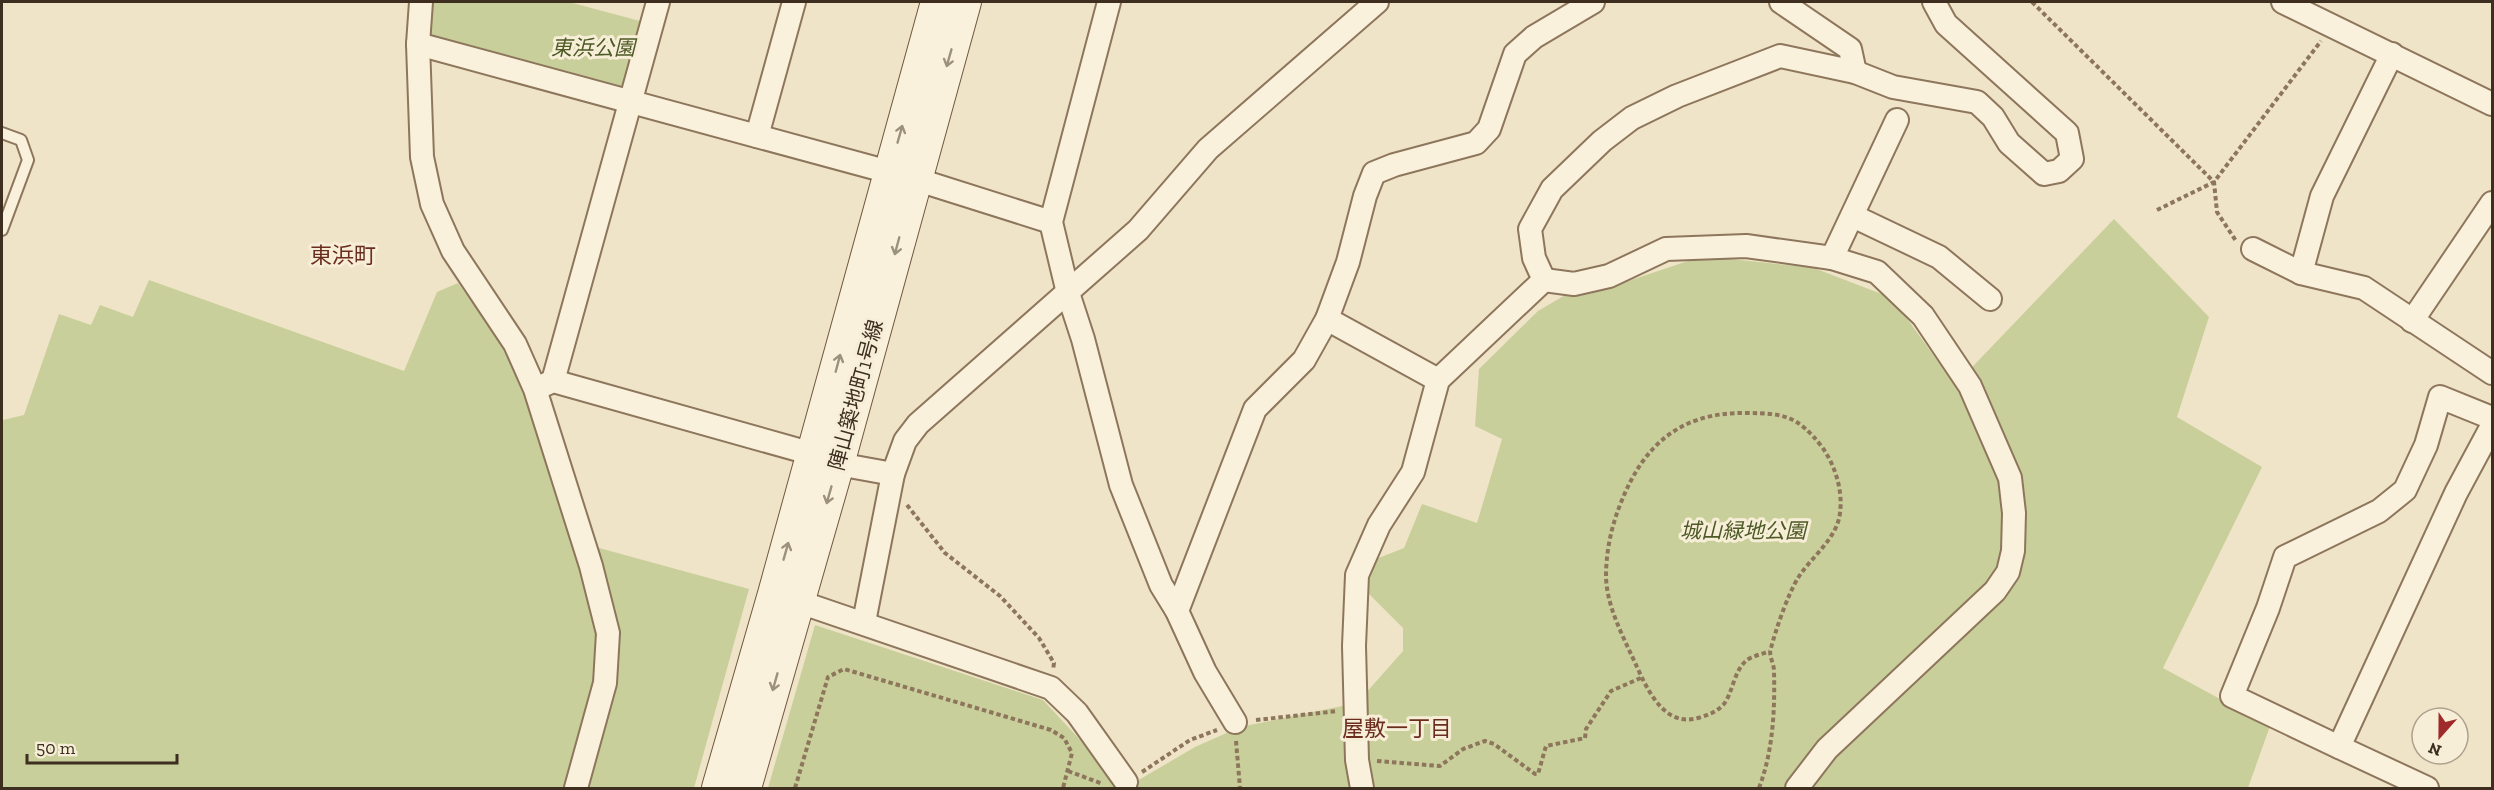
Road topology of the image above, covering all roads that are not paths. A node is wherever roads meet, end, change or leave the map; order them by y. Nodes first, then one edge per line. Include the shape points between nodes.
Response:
1 (421, 2) edge
2 (658, 2) edge
3 (794, 2) edge
4 (937, 2) edge
5 (965, 2) edge
6 (1109, 2) edge
7 (1375, 2) edge
8 (1593, 2) edge
9 (1781, 2) edge
10 (1934, 2) edge
11 (2283, 2) edge
12 (418, 44) junction
13 (2392, 54) junction
14 (1855, 72) junction
15 (631, 102) junction
16 (2493, 104) edge
17 (1897, 120) dead end
18 (2, 133) edge
19 (756, 136) junction
20 (902, 176) junction
21 (2493, 203) edge
22 (1853, 216) junction
23 (1051, 222) junction
24 (2, 230) edge
25 (2253, 249) road end
26 (1832, 258) junction
27 (2301, 273) junction
28 (1544, 280) junction
29 (1068, 293) junction
30 (1990, 299) dead end
31 (1327, 319) junction
32 (2412, 321) junction
33 (2493, 373) edge
34 (1438, 380) junction
35 (544, 385) junction
36 (2493, 418) edge
37 (2493, 426) edge
38 (826, 459) junction
39 (892, 478) junction
40 (787, 597) junction
41 (1177, 611) junction
42 (864, 622) junction
43 (1234, 722) road end
44 (2339, 747) junction
45 (1126, 782) road end
46 (576, 789) edge
47 (718, 789) edge
48 (745, 789) edge
49 (1362, 789) edge
50 (1797, 789) edge
51 (2427, 789) edge

1 - 12 street
2 - 15 street
3 - 19 street
20 -> 4 street, 陣山築地町1号線
5 -> 20 street, 陣山築地町1号線
6 - 23 street
7 - 29 street via 1208,149 1138,230
8 - 31 street via 1534,37 1515,54 1489,129 1476,143 1374,173
9 - 14 street via 1850,49
10 - 14 street via 1946,24 2067,133 2072,159 2059,171 2044,174 2009,143 1993,117 1977,102 1893,87
11 - 13 street
12 - 15 street
12 - 35 street via 422,157 432,204 453,251
13 - 16 street
13 - 27 street via 2322,196
14 - 28 street via 1780,56 1632,118 1552,189 1530,229 1534,258
15 - 19 street
15 - 35 street
17 - 22 street
18 - 24 lane via 21,140 28,160
19 - 20 street
20 - 23 street
20 - 38 street, 陣山築地町1号線
21 - 32 street
22 - 26 street
22 - 30 street via 1939,256
23 - 29 street
25 - 27 street
26 - 28 street via 1746,246 1666,249 1609,276 1586,282
26 - 50 street via 1877,272 1923,315 1970,386 2010,478 2013,551 2008,572 1995,591 1827,749
27 - 32 street via 2364,288
28 - 34 street
29 - 39 street via 918,424 905,441
29 - 41 street via 1121,485 1161,585
31 - 34 street
31 - 41 street via 1304,360 1255,409
32 - 33 street
34 - 49 street via 1413,472 1379,525 1357,575 1354,646 1357,760
35 - 38 street
35 - 46 street via 608,633 605,683
36 - 44 street via 2440,397 2426,445 2405,490 2379,511 2284,557 2232,696
37 - 44 street via 2456,493
38 - 39 street
38 - 40 street, 陣山築地町1号線
39 - 42 street
40 - 42 street
40 - 47 street, 陣山築地町1号線
40 -> 48 street, 陣山築地町1号線
41 - 43 street
42 - 45 street via 1052,688 1077,713
44 - 51 street

